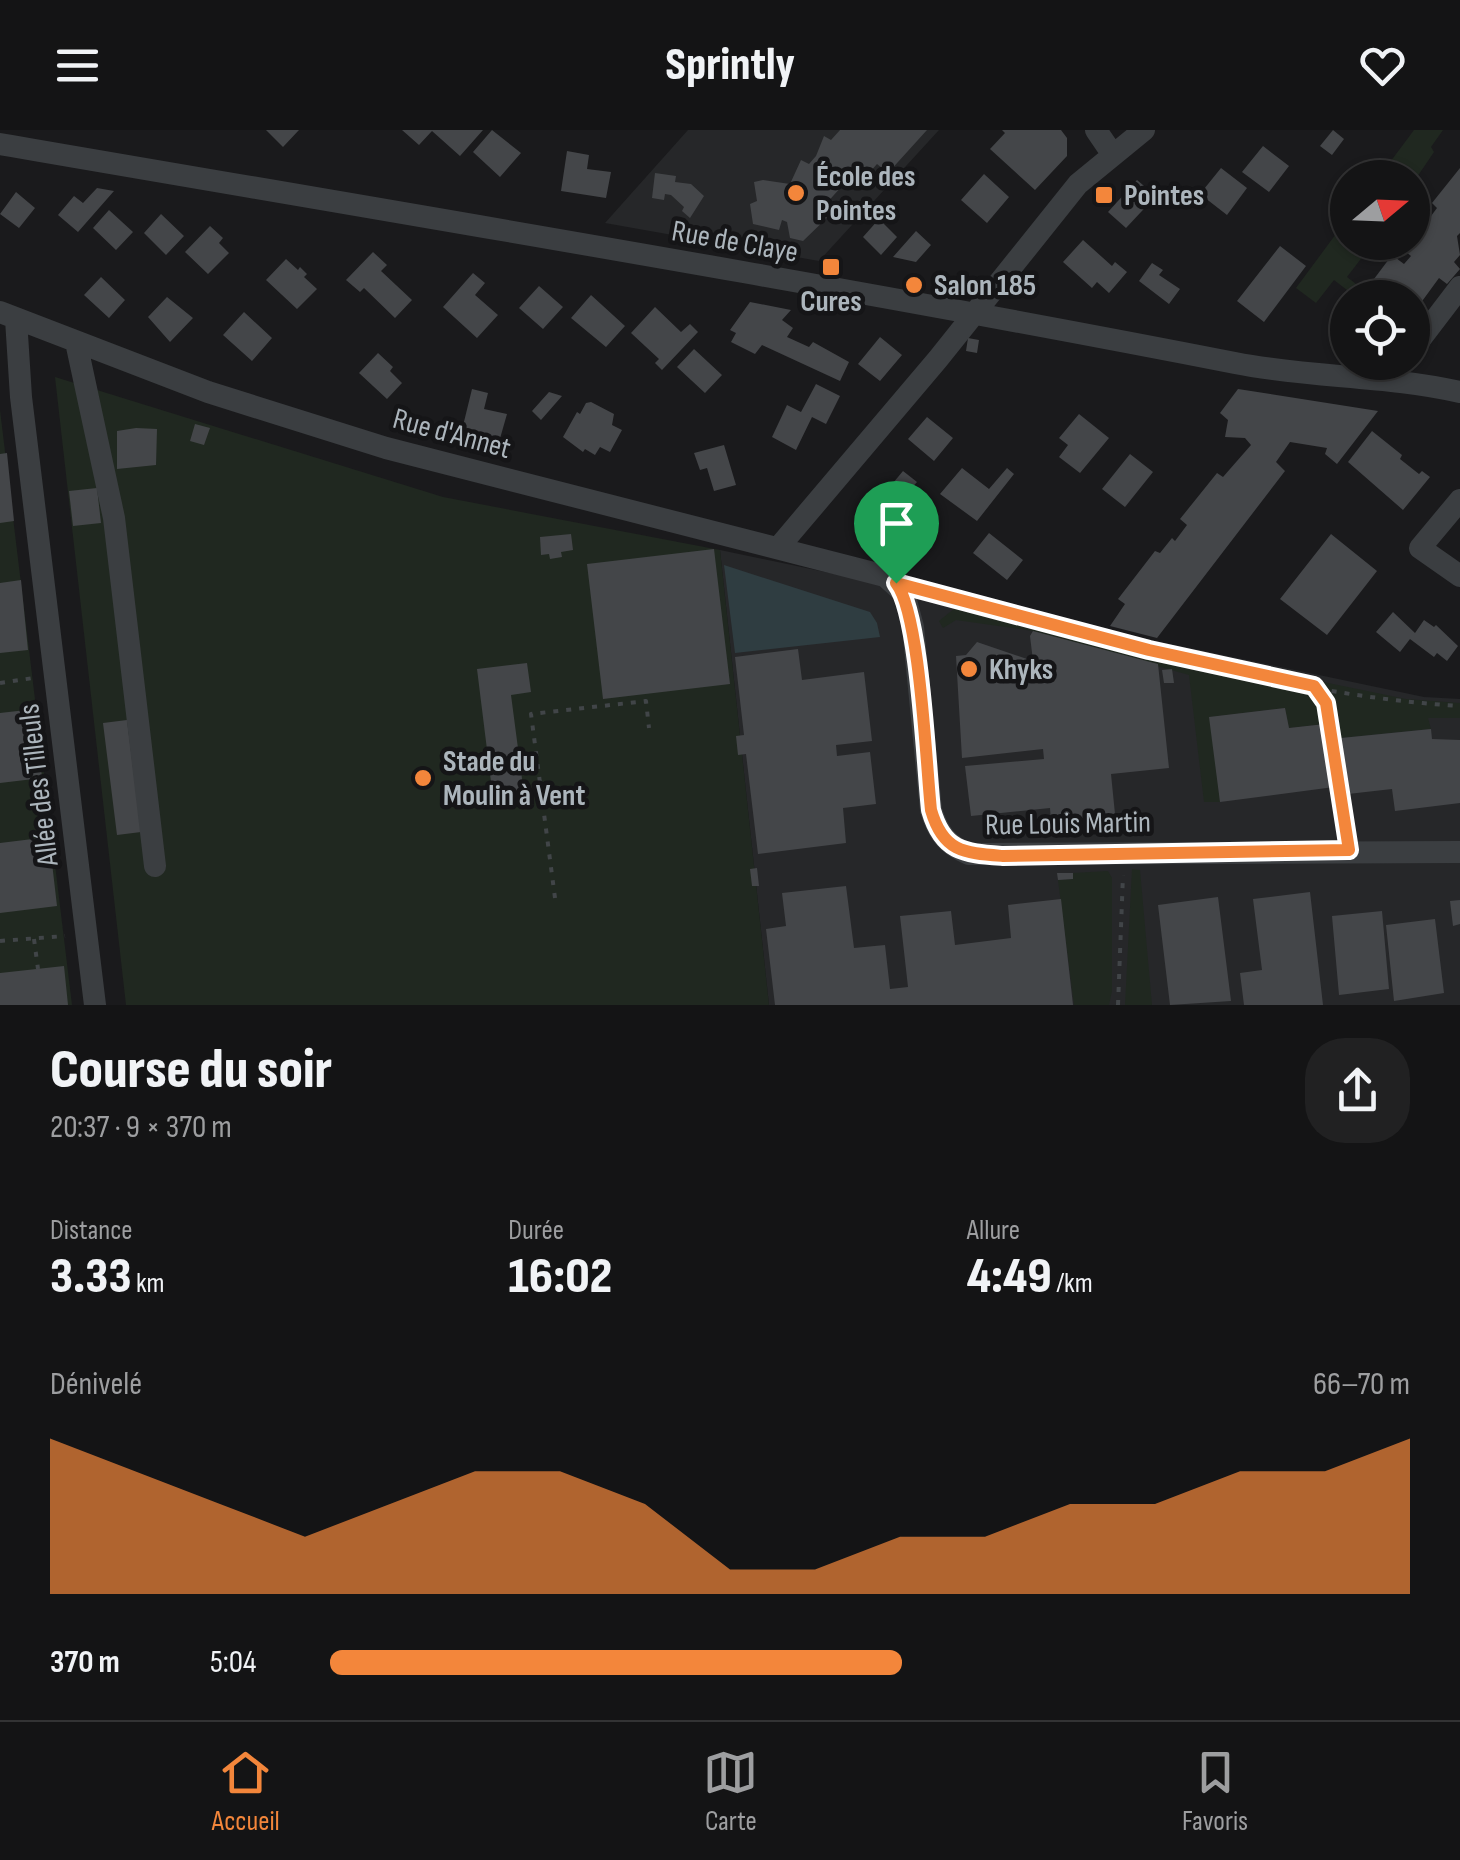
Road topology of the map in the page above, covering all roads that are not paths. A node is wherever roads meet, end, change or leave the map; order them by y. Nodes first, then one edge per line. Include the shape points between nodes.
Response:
1 (1096, 130) edge
2 (1144, 130) edge
3 (0, 144) edge
4 (1113, 155) junction
5 (1460, 287) edge
6 (975, 311) junction
7 (8, 316) edge
8 (1430, 326) edge
9 (76, 342) junction
10 (1330, 370) edge
11 (1422, 380) edge
12 (1460, 392) edge
13 (1460, 500) edge
14 (778, 548) junction
15 (1460, 576) edge
16 (896, 583) joint
17 (1460, 852) edge
18 (155, 866) dead end
19 (94, 1005) edge

1 - 4 street
2 - 4 street
3 - 6 street, Rue de Claye
4 - 6 street via 1078,184
5 - 8 street
6 - 10 street, Rue de Claye via 1262,368
6 - 14 street
7 - 9 street, Rue d'Annet
7 - 19 street, Allée des Tilleuls
9 - 14 street, Rue d'Annet via 386,448
9 - 18 street via 114,518
11 - 12 street, Rue de Claye
13 - 15 street via 1420,548
14 - 16 street, Rue d'Annet
16 - 17 street, Rue Louis Martin via 913,628 931,810 954,848 969,854

